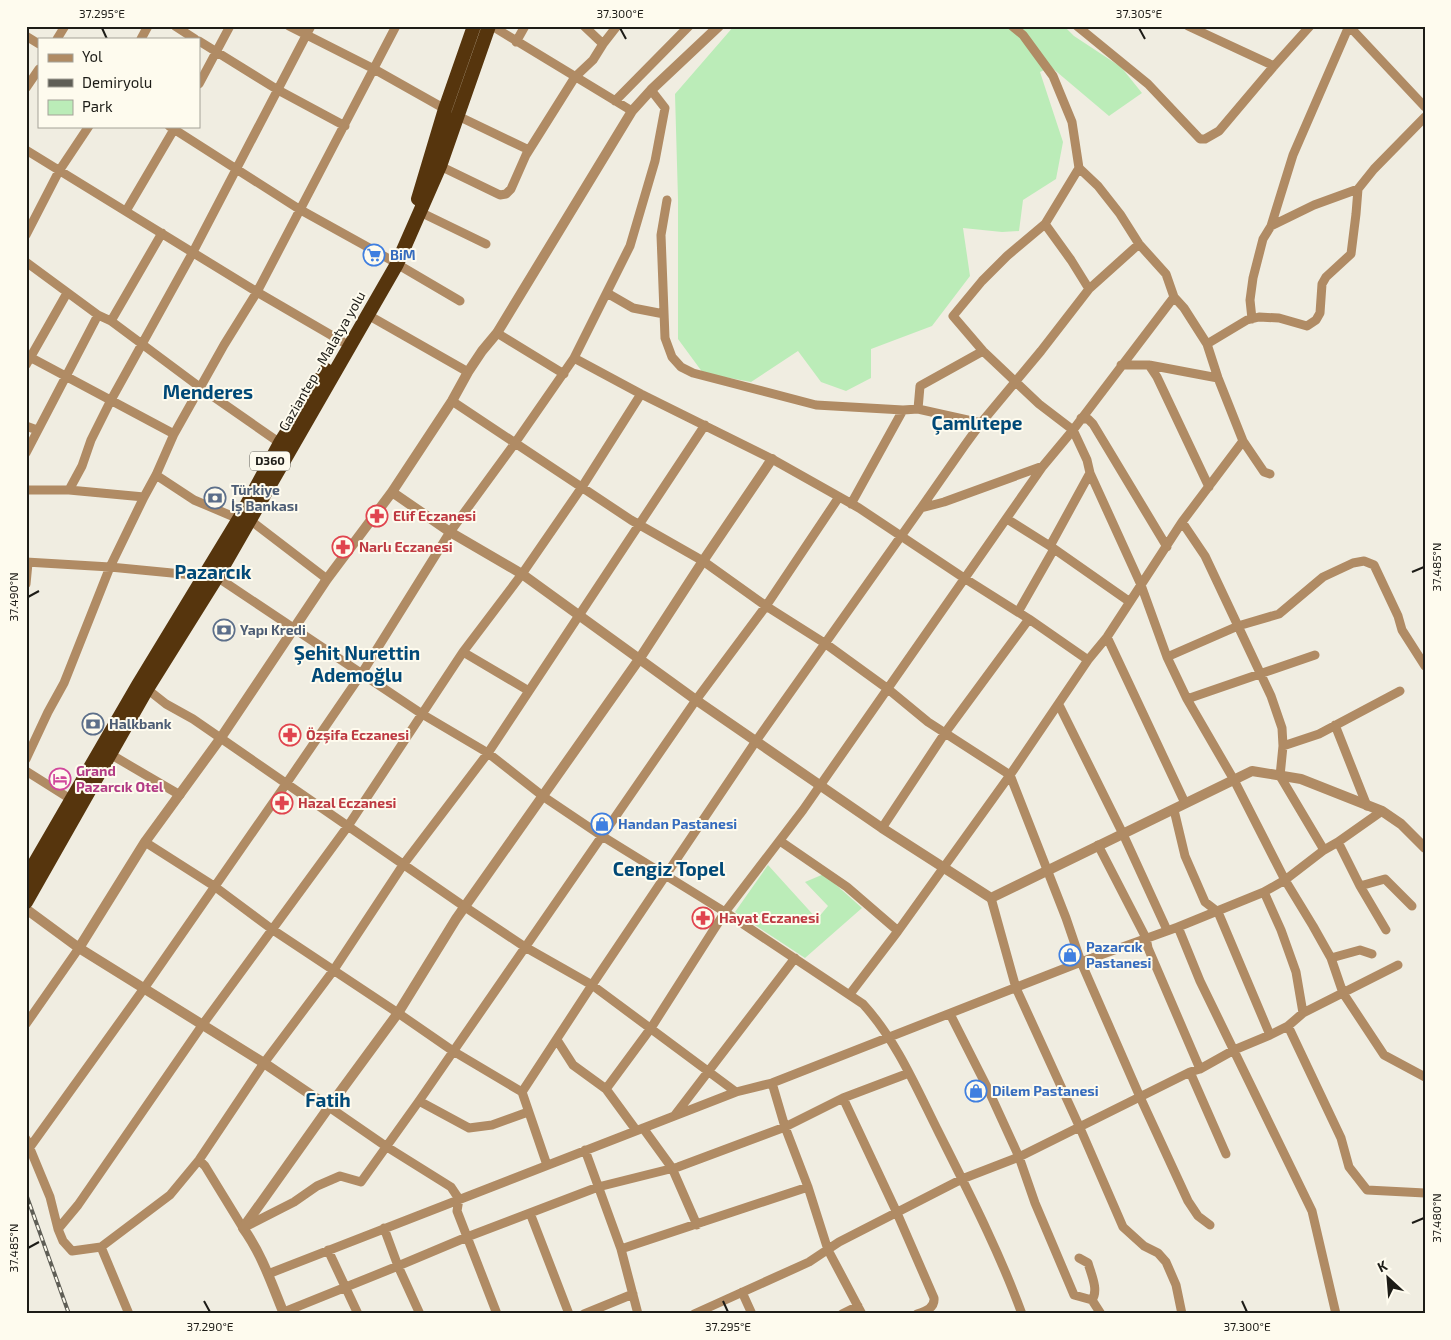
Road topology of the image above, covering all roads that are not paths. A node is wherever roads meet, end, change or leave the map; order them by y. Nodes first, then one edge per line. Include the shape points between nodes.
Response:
1 (65, 26) edge
2 (148, 26) edge
3 (174, 26) edge
4 (230, 26) edge
5 (290, 26) edge
6 (312, 26) edge
7 (396, 26) edge
8 (474, 26) edge
9 (490, 26) edge
10 (525, 26) edge
11 (584, 26) edge
12 (617, 26) edge
13 (689, 26) edge
14 (1012, 26) edge
15 (1077, 26) edge
16 (1188, 26) edge
17 (1310, 26) edge
18 (1349, 26) edge
19 (717, 27) edge
20 (26, 36) edge
21 (307, 36) junction
22 (58, 38) edge
23 (142, 38) edge
24 (193, 38) edge
25 (200, 42) edge
26 (516, 42) junction
27 (38, 43) edge
28 (603, 44) junction
29 (216, 52) junction
30 (1274, 66) junction
31 (374, 69) junction
32 (38, 70) edge
33 (575, 77) junction
34 (200, 82) edge
35 (26, 88) edge
36 (278, 90) junction
37 (652, 90) junction
38 (615, 101) junction
39 (1425, 107) edge
40 (445, 109) junction
41 (632, 111) junction
42 (458, 116) junction
43 (1425, 117) edge
44 (345, 126) junction
45 (87, 128) edge
46 (172, 128) edge
47 (175, 128) edge
48 (26, 150) edge
49 (530, 150) junction
50 (440, 166) junction
51 (236, 168) junction
52 (1079, 168) junction
53 (59, 171) junction
54 (1358, 189) junction
55 (667, 200) dead end
56 (299, 209) junction
57 (126, 211) junction
58 (420, 212) junction
59 (1045, 224) junction
60 (1271, 226) junction
61 (162, 233) junction
62 (26, 235) edge
63 (486, 244) dead end
64 (1139, 244) junction
65 (193, 252) junction
66 (26, 262) edge
67 (394, 262) junction
68 (1089, 289) junction
69 (67, 292) junction
70 (257, 292) junction
71 (607, 293) junction
72 (1174, 297) junction
73 (460, 300) dead end
74 (664, 314) junction
75 (98, 315) junction
76 (368, 315) junction
77 (1252, 319) junction
78 (111, 321) junction
79 (497, 334) junction
80 (343, 342) junction
81 (1207, 344) junction
82 (142, 345) junction
83 (983, 351) junction
84 (574, 358) junction
85 (28, 359) edge
86 (1121, 365) junction
87 (1149, 365) junction
88 (468, 372) junction
89 (564, 374) junction
90 (66, 377) junction
91 (1218, 378) junction
92 (1016, 382) junction
93 (200, 388) junction
94 (641, 394) junction
95 (111, 400) junction
96 (452, 401) junction
97 (918, 409) junction
98 (903, 410) junction
99 (1082, 418) junction
100 (981, 423) junction
101 (705, 425) junction
102 (26, 426) edge
103 (37, 430) junction
104 (1073, 430) junction
105 (174, 434) junction
106 (1243, 441) junction
107 (280, 443) junction
108 (515, 444) junction
109 (26, 453) edge
110 (772, 459) junction
111 (1043, 466) junction
112 (1090, 473) junction
113 (1270, 474) dead end
114 (156, 475) junction
115 (582, 487) junction
116 (1210, 487) junction
117 (26, 490) edge
118 (69, 490) junction
119 (392, 492) junction
120 (839, 497) junction
121 (144, 498) junction
122 (851, 504) junction
123 (922, 508) junction
124 (1007, 519) junction
125 (244, 520) junction
126 (1182, 522) junction
127 (639, 524) junction
128 (450, 532) junction
129 (901, 536) junction
130 (1166, 547) junction
131 (1052, 548) junction
132 (703, 561) junction
133 (27, 563) edge
134 (110, 567) junction
135 (522, 574) junction
136 (203, 576) junction
137 (217, 577) junction
138 (964, 578) junction
139 (327, 579) junction
140 (26, 584) edge
141 (1141, 585) junction
142 (1130, 602) junction
143 (766, 606) junction
144 (1018, 612) junction
145 (580, 616) junction
146 (1029, 619) junction
147 (1238, 626) junction
148 (294, 629) junction
149 (1107, 637) junction
150 (826, 644) junction
151 (463, 652) junction
152 (1315, 655) dead end
153 (1167, 656) junction
154 (640, 658) junction
155 (1088, 660) junction
156 (1425, 666) edge
157 (362, 673) junction
158 (1260, 674) junction
159 (147, 689) junction
160 (888, 689) junction
161 (529, 691) junction
162 (1400, 692) dead end
163 (1187, 699) junction
164 (696, 700) junction
165 (1059, 705) junction
166 (422, 714) junction
167 (1335, 725) junction
168 (945, 733) junction
169 (220, 740) junction
170 (756, 742) junction
171 (1283, 746) junction
172 (488, 753) junction
173 (110, 754) junction
174 (26, 759) edge
175 (26, 771) edge
176 (1010, 775) junction
177 (1280, 776) junction
178 (1234, 780) junction
179 (286, 784) junction
180 (820, 785) junction
181 (180, 795) junction
182 (544, 797) junction
183 (72, 800) junction
184 (1185, 803) junction
185 (1367, 806) junction
186 (1174, 810) junction
187 (1382, 811) junction
188 (348, 826) junction
189 (882, 828) junction
190 (1122, 834) junction
191 (602, 836) junction
192 (780, 841) junction
193 (145, 842) junction
194 (1338, 842) junction
195 (1098, 845) junction
196 (1425, 848) edge
197 (1324, 850) junction
198 (403, 866) junction
199 (944, 867) junction
200 (1047, 872) junction
201 (666, 874) junction
202 (26, 878) edge
203 (1285, 880) junction
204 (214, 886) junction
205 (1360, 886) junction
206 (1264, 892) junction
207 (991, 898) junction
208 (26, 902) edge
209 (1412, 906) dead end
210 (465, 908) junction
211 (26, 909) edge
212 (725, 912) junction
213 (1218, 912) junction
214 (1178, 927) junction
215 (272, 930) junction
216 (1167, 930) junction
217 (1386, 930) dead end
218 (898, 931) junction
219 (1146, 938) junction
220 (525, 947) junction
221 (79, 948) junction
222 (1372, 954) dead end
223 (795, 958) junction
224 (1331, 958) junction
225 (1081, 962) junction
226 (1398, 965) dead end
227 (333, 970) junction
228 (592, 985) junction
229 (145, 987) junction
230 (1016, 988) junction
231 (1343, 993) junction
232 (850, 994) junction
233 (398, 1013) junction
234 (1302, 1013) junction
235 (950, 1014) junction
236 (26, 1024) edge
237 (203, 1024) junction
238 (1288, 1026) junction
239 (651, 1028) junction
240 (1270, 1035) junction
241 (888, 1038) junction
242 (557, 1040) junction
243 (1234, 1050) junction
244 (453, 1051) junction
245 (264, 1063) junction
246 (1200, 1069) junction
247 (707, 1072) junction
248 (1190, 1072) junction
249 (909, 1073) junction
250 (1425, 1076) edge
251 (772, 1083) junction
252 (606, 1088) junction
253 (522, 1092) junction
254 (736, 1092) junction
255 (843, 1098) junction
256 (1140, 1098) junction
257 (420, 1101) junction
258 (329, 1107) junction
259 (528, 1112) junction
260 (674, 1116) junction
261 (785, 1127) junction
262 (1080, 1128) junction
263 (640, 1129) junction
264 (28, 1143) edge
265 (387, 1147) junction
266 (585, 1150) junction
267 (1226, 1154) dead end
268 (1019, 1157) junction
269 (198, 1160) junction
270 (546, 1165) junction
271 (672, 1168) junction
272 (962, 1179) junction
273 (598, 1187) junction
274 (808, 1187) junction
275 (1425, 1193) edge
276 (459, 1198) junction
277 (897, 1212) junction
278 (530, 1213) junction
279 (697, 1225) junction
280 (1210, 1225) dead end
281 (243, 1228) junction
282 (384, 1228) junction
283 (58, 1229) junction
284 (467, 1236) junction
285 (101, 1247) junction
286 (621, 1249) junction
287 (328, 1250) junction
288 (828, 1250) junction
289 (1079, 1258) dead end
290 (398, 1266) junction
291 (268, 1274) junction
292 (345, 1287) junction
293 (742, 1292) junction
294 (633, 1294) junction
295 (1092, 1300) junction
296 (860, 1310) edge
297 (284, 1313) edge
298 (128, 1314) edge
299 (358, 1314) edge
300 (420, 1314) edge
301 (497, 1314) edge
302 (569, 1314) edge
303 (584, 1314) edge
304 (638, 1314) edge
305 (694, 1314) edge
306 (752, 1314) edge
307 (842, 1314) edge
308 (917, 1314) edge
309 (1022, 1314) edge
310 (1101, 1314) edge
311 (1182, 1314) edge
312 (1336, 1314) edge

1 - 22 street
2 - 23 street
3 - 24 street
4 - 29 street
5 - 21 street
6 - 21 street
7 - 31 street
8 - 40 highway, Gaziantep - Malatya yolu / D360
9 - 26 street
9 - 42 highway, Gaziantep - Malatya yolu / D360
10 - 26 street
11 - 28 street
12 - 28 street
13 - 38 street
14 - 52 street via 1023,35 1053,76 1072,122
15 - 30 street via 1148,84 1200,139 1205,140 1219,131
16 - 30 street
17 - 30 street
18 - 39 street
18 - 60 street via 1293,155
19 - 37 street
20 - 27 street
21 - 31 street
21 - 36 street
25 - 29 street
26 - 33 street
28 - 33 street via 593,60
29 - 34 street
29 - 36 street
31 - 40 street
31 - 44 street
32 - 35 street
33 - 38 street
33 - 49 street
36 - 44 street
36 - 51 street
37 - 41 street
37 - 71 street via 664,108 655,161 630,246
38 - 41 street
40 - 67 highway, Gaziantep - Malatya yolu / D360 via 418,198
41 - 79 street
42 - 49 street
42 - 50 highway, Gaziantep - Malatya yolu / D360
43 - 54 street
44 - 56 street
45 - 53 street
46 - 57 street
47 - 51 street
48 - 53 street
49 - 50 street via 511,189 500,196
50 - 58 highway, Gaziantep - Malatya yolu / D360
51 - 56 street
51 - 65 street
52 - 59 street
52 - 64 street via 1098,186
53 - 57 street
53 - 62 street
54 - 60 street
54 - 77 street via 1351,254 1322,284 1320,313 1316,320 1307,326 1279,318
55 - 74 street via 661,235
56 - 67 street
56 - 70 street
57 - 61 street
58 - 63 street
58 - 67 highway, Gaziantep - Malatya yolu / D360
59 - 68 street
59 - 83 street via 994,268 953,316
60 - 77 street via 1253,278
61 - 65 street
61 - 78 street
64 - 68 street
64 - 72 street via 1166,274
65 - 70 street
65 - 82 street
66 - 69 street
67 - 73 street
67 - 76 highway, Gaziantep - Malatya yolu / D360
67 - 80 highway, Gaziantep - Malatya yolu / D360
68 - 92 street
69 - 75 street
69 - 85 street
70 - 80 street
70 - 93 street
71 - 74 street via 633,308
71 - 84 street
72 - 81 street
72 - 86 street
74 - 98 street via 665,338 672,357 681,367 694,373 816,405
75 - 78 street
75 - 90 street
76 - 88 street
76 - 125 highway, Gaziantep - Malatya yolu / D360
77 - 81 street
78 - 82 street
79 - 88 street
79 - 89 street
80 - 107 highway, Gaziantep - Malatya yolu / D360
81 - 91 street
82 - 93 street
82 - 95 street
83 - 92 street
83 - 97 street via 920,386
84 - 89 street
84 - 94 street
85 - 90 street
86 - 87 street
86 - 99 street
87 - 91 street
87 - 116 street
88 - 96 street
89 - 108 street
90 - 95 street
90 - 103 street
91 - 106 street
92 - 100 street
92 - 104 street
93 - 105 street
93 - 107 street
94 - 101 street
94 - 115 street
95 - 105 street
95 - 118 street
96 - 108 street
96 - 119 street
97 - 98 street
97 - 100 street
98 - 122 street
99 - 104 street
99 - 130 street via 1093,424
100 - 123 street
101 - 110 street
101 - 127 street
102 - 103 street
103 - 109 street
104 - 111 street
104 - 112 street
105 - 114 street
106 - 113 street via 1264,472
106 - 116 street
107 - 125 highway, Gaziantep - Malatya yolu / D360
108 - 115 street
108 - 128 street
110 - 120 street
110 - 132 street
111 - 123 street
111 - 124 street
112 - 131 street
112 - 141 street
114 - 121 street
114 - 125 street via 194,500
115 - 127 street
115 - 135 street
116 - 126 street
117 - 118 street
118 - 121 street
119 - 128 street
119 - 139 street
120 - 122 street
120 - 143 street
121 - 134 street
122 - 129 street
123 - 129 street
124 - 131 street
124 - 138 street
125 - 136 highway, Gaziantep - Malatya yolu / D360
125 - 137 highway, Gaziantep - Malatya yolu / D360
125 - 139 street
126 - 130 street
126 - 147 street via 1205,556
127 - 132 street
127 - 145 street
128 - 135 street
128 - 157 street
129 - 138 street
129 - 150 street
130 - 141 street
131 - 142 street
131 - 144 street
132 - 143 street
132 - 154 street
133 - 134 street
133 - 140 street
134 - 136 street
134 - 174 street via 64,683
135 - 145 street
135 - 151 street
136 - 183 highway, Gaziantep - Malatya yolu / D360
137 - 148 street
137 - 159 highway, Gaziantep - Malatya yolu / D360
138 - 144 street
138 - 160 street
139 - 148 street
141 - 142 street
141 - 153 street
142 - 149 street
143 - 150 street
143 - 164 street
144 - 146 street
145 - 154 street
145 - 161 street
146 - 155 street
146 - 168 street
147 - 153 street
147 - 156 street via 1279,614 1323,577 1364,561 1374,565 1402,630
147 - 158 street
148 - 157 street
148 - 169 street
149 - 155 street
149 - 184 street
150 - 160 street
150 - 170 street
151 - 161 street
151 - 166 street
152 - 158 street
153 - 163 street
154 - 164 street
154 - 182 street
155 - 165 street
157 - 166 street
157 - 179 street
158 - 163 street
158 - 171 street via 1272,696 1282,728
159 - 169 street
159 - 173 highway, Gaziantep - Malatya yolu / D360
160 - 168 street
160 - 180 street
161 - 172 street
162 - 167 street
163 - 178 street
164 - 170 street
164 - 191 street
165 - 176 street
165 - 190 street
166 - 172 street
166 - 188 street
167 - 171 street
167 - 185 street
168 - 176 street
168 - 189 street
169 - 179 street
169 - 181 street
170 - 180 street
170 - 201 street
171 - 177 street
172 - 182 street
172 - 198 street
173 - 181 street
173 - 208 highway, Gaziantep - Malatya yolu / D360
175 - 183 street
176 - 199 street
176 - 200 street
177 - 178 street via 1252,771
177 - 185 street via 1301,779
177 - 197 street
178 - 184 street
178 - 203 street
179 - 188 street
179 - 204 street
180 - 189 street
180 - 192 street
181 - 193 street
182 - 191 street
182 - 210 street
183 - 202 highway, Gaziantep - Malatya yolu / D360
184 - 186 street
185 - 187 street
186 - 190 street
186 - 213 street via 1185,856 1201,894 1205,902
187 - 194 street
187 - 196 street via 1401,824
188 - 198 street
188 - 215 street
189 - 199 street
190 - 195 street
190 - 216 street
191 - 201 street
191 - 220 street
192 - 212 street
192 - 218 street via 847,887
193 - 204 street
193 - 221 street
194 - 197 street
194 - 205 street
195 - 200 street
195 - 219 street
197 - 203 street
198 - 210 street
198 - 227 street
199 - 207 street
199 - 218 street
200 - 207 street
200 - 225 street
201 - 212 street
201 - 228 street
203 - 206 street
203 - 224 street
204 - 215 street
204 - 229 street
205 - 209 street via 1385,879
205 - 217 street
206 - 213 street
206 - 234 street via 1296,972
207 - 230 street
210 - 220 street
210 - 233 street
211 - 221 street
212 - 223 street
212 - 239 street
213 - 214 street
213 - 240 street
214 - 216 street
214 - 243 street
215 - 227 street
215 - 237 street
216 - 219 street
218 - 232 street
219 - 225 street
219 - 246 street
220 - 228 street
220 - 244 street
221 - 229 street
221 - 236 street
222 - 224 street via 1360,950
223 - 232 street
223 - 247 street
224 - 231 street
225 - 230 street
225 - 256 street
226 - 231 street
227 - 233 street
227 - 245 street
228 - 239 street
228 - 242 street
229 - 237 street
229 - 264 street
230 - 235 street
230 - 262 street
231 - 234 street
231 - 250 street via 1384,1055
232 - 241 street via 874,1016
233 - 244 street
233 - 258 street
234 - 238 street
235 - 241 street
235 - 268 street
237 - 245 street
237 - 283 street via 78,1206
238 - 240 street
238 - 275 street via 1341,1138 1349,1167 1367,1190
239 - 247 street
239 - 252 street
240 - 243 street
241 - 249 street
241 - 251 street
242 - 252 street via 573,1065
242 - 253 street
243 - 246 street
243 - 312 street via 1312,1211
244 - 253 street
244 - 257 street
245 - 258 street
245 - 269 street
246 - 248 street
247 - 254 street
247 - 260 street
248 - 256 street
248 - 267 street
249 - 255 street
249 - 272 street
251 - 254 street
251 - 261 street
252 - 263 street
253 - 259 street
254 - 260 street
255 - 261 street
255 - 277 street
256 - 262 street
256 - 280 street via 1188,1202
257 - 259 street via 469,1128 492,1125
257 - 265 street
258 - 265 street
258 - 281 street
259 - 270 street
260 - 263 street
261 - 271 street
261 - 274 street
262 - 268 street
262 - 311 street via 1122,1228 1166,1262 1176,1285
263 - 266 street
263 - 271 street
264 - 283 street via 50,1197
265 - 276 street via 451,1187
265 - 281 street via 361,1182 340,1176
266 - 270 street
266 - 273 street
268 - 272 street
268 - 295 street via 1074,1295
269 - 281 street via 205,1166
269 - 285 street via 170,1195
270 - 276 street
271 - 273 street
271 - 279 street
272 - 277 street
272 - 309 street via 1008,1275
273 - 278 street
273 - 286 street
274 - 279 street
274 - 288 street
276 - 282 street
276 - 284 street via 457,1211
277 - 288 street
277 - 308 street via 934,1298 930,1309
278 - 284 street
278 - 302 street
279 - 286 street
281 - 291 street
282 - 287 street
282 - 290 street
283 - 285 street via 72,1251
284 - 290 street
284 - 301 street
285 - 298 street
286 - 294 street
287 - 291 street
287 - 292 street
288 - 293 street
288 - 296 street
289 - 295 street via 1088,1263 1095,1289
290 - 292 street
290 - 300 street
291 - 297 street
292 - 297 street
292 - 299 street
293 - 305 street
293 - 306 street
294 - 303 street
294 - 304 street
295 - 310 street
296 - 307 street

